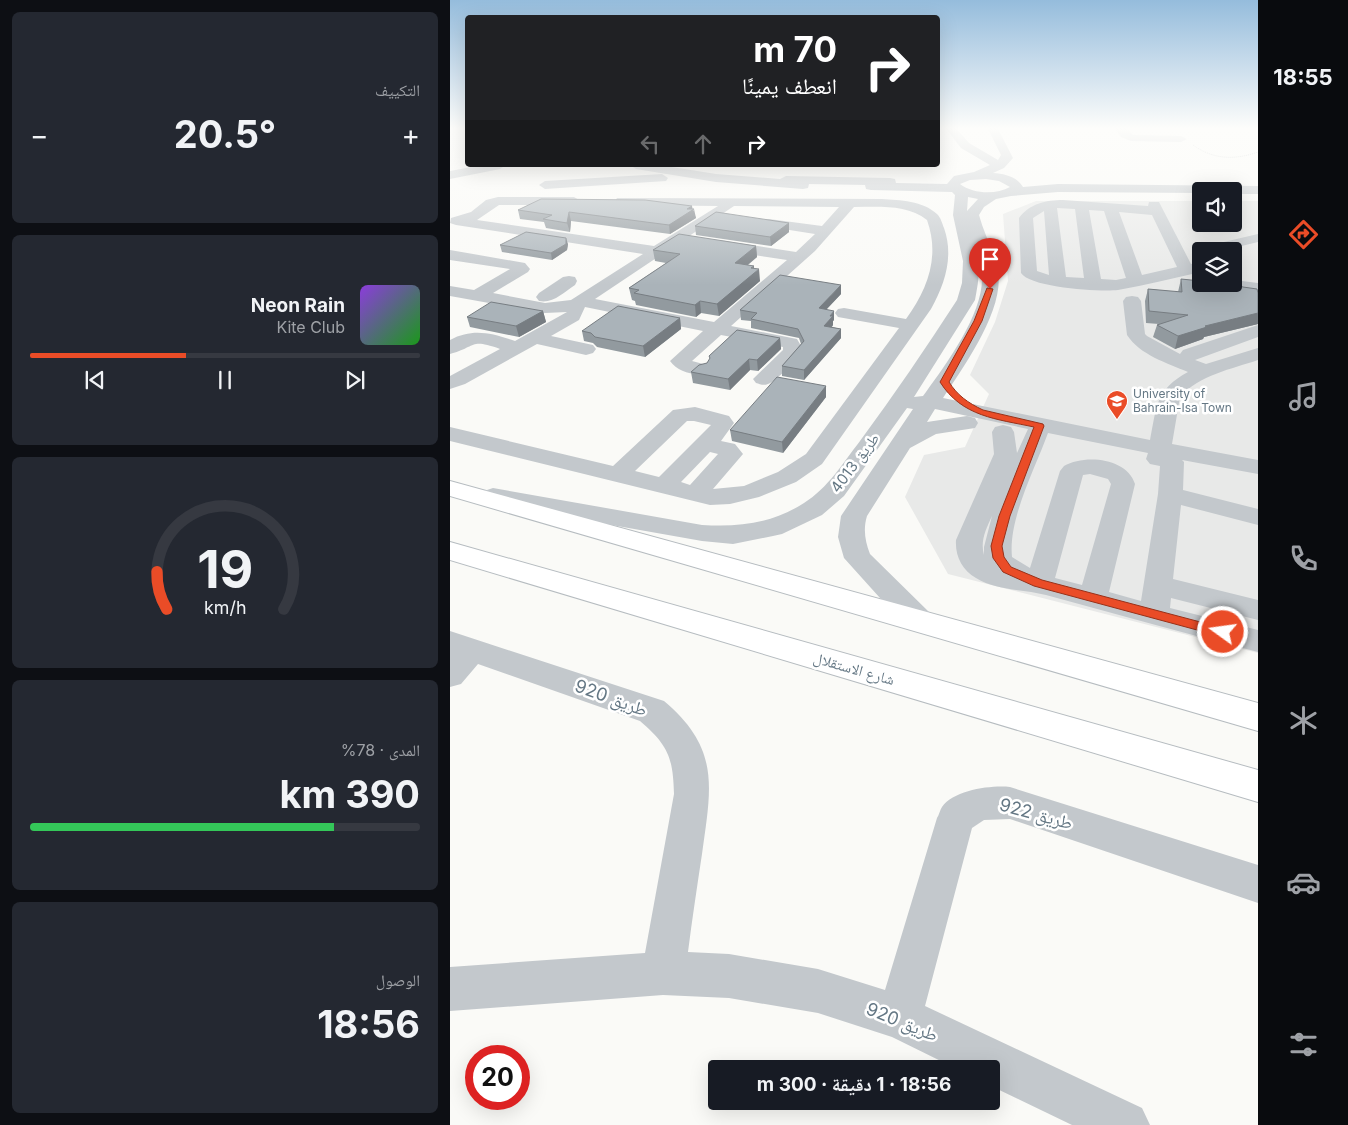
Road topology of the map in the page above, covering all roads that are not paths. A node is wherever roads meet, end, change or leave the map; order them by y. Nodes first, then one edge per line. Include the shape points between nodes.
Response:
1 (646, 180) edge
2 (743, 180) edge
3 (792, 180) edge
4 (867, 180) edge
5 (975, 180) edge
6 (1002, 180) edge
7 (1120, 180) edge
8 (879, 182) junction
9 (1087, 182) junction
10 (1258, 183) edge
11 (962, 187) junction
12 (1004, 187) junction
13 (1116, 189) junction
14 (1192, 190) edge
15 (1242, 191) edge
16 (1258, 192) edge
17 (1242, 193) edge
18 (522, 198) junction
19 (590, 201) edge
20 (609, 201) edge
21 (734, 202) junction
22 (760, 202) junction
23 (489, 204) junction
24 (470, 205) dead end
25 (1050, 205) junction
26 (1081, 205) junction
27 (1110, 207) junction
28 (814, 209) junction
29 (1139, 210) junction
30 (841, 211) junction
31 (803, 220) junction
32 (458, 225) edge
33 (1146, 226) dead end
34 (977, 229) junction
35 (676, 238) junction
36 (1258, 238) edge
37 (1242, 242) edge
38 (656, 251) junction
39 (450, 255) edge
40 (800, 257) junction
41 (1160, 258) dead end
42 (1242, 261) edge
43 (1189, 265) edge
44 (1242, 269) edge
45 (1166, 275) junction
46 (569, 282) dead end
47 (1058, 282) junction
48 (1136, 282) junction
49 (1093, 284) junction
50 (1242, 286) edge
51 (1258, 288) edge
52 (450, 291) edge
53 (476, 296) junction
54 (500, 300) junction
55 (581, 301) junction
56 (1132, 301) dead end
57 (844, 313) dead end
58 (477, 314) edge
59 (911, 325) junction
60 (717, 328) junction
61 (1258, 331) edge
62 (535, 338) junction
63 (515, 347) junction
64 (450, 348) edge
65 (586, 350) dead end
66 (1254, 358) edge
67 (1184, 362) junction
68 (700, 369) edge
69 (1206, 372) junction
70 (763, 379) dead end
71 (944, 382) junction
72 (450, 383) edge
73 (914, 403) junction
74 (973, 417) junction
75 (1003, 432) junction
76 (1037, 432) junction
77 (450, 434) edge
78 (903, 443) junction
79 (705, 444) junction
80 (1163, 457) junction
81 (1258, 467) edge
82 (617, 475) junction
83 (1258, 478) edge
84 (663, 487) junction
85 (451, 489) edge
86 (695, 494) junction
87 (1170, 494) junction
88 (993, 513) junction
89 (1258, 517) edge
90 (450, 552) edge
91 (1038, 583) junction
92 (1159, 585) junction
93 (1093, 598) junction
94 (1258, 610) edge
95 (1154, 615) junction
96 (918, 620) junction
97 (1258, 641) edge
98 (457, 656) edge
99 (1258, 717) edge
100 (1258, 786) edge
101 (1258, 884) edge
102 (663, 973) junction
103 (450, 990) edge
104 (899, 1017) junction
105 (1125, 1125) edge

1 - 18 street via 578,184
2 - 30 street
3 - 8 street
4 - 8 street
5 - 11 street
6 - 12 street
7 - 9 street
8 - 11 street via 924,181
9 - 10 street
9 - 12 street via 1036,182
11 - 12 street
11 - 12 street via 969,193
11 - 30 street via 953,200 915,192
11 - 73 street, طريق 4013 via 960,215 971,261 970,283 966,300
12 - 13 street
12 - 34 street, طريق 4013 via 974,210 973,222
13 - 14 street
13 - 34 street via 1012,199 985,211
15 - 16 street
16 - 17 street
18 - 19 street
18 - 23 street
20 - 21 street
21 - 22 street
21 - 35 street
22 - 28 street
22 - 30 street
23 - 24 street
23 - 32 street
25 - 26 street
25 - 47 street
25 - 47 street via 1026,218 1028,273
26 - 27 street
26 - 49 street
27 - 29 street
27 - 48 street
28 - 30 street
28 - 31 street
29 - 33 street
29 - 43 street via 1156,208
30 - 31 street
30 - 31 street via 774,220
30 - 40 street
30 - 59 street via 882,203 919,209 933,218 941,249 940,272 931,296
32 - 38 street
34 - 71 street, طريق 4013 via 989,264 990,289 978,321
35 - 38 street
35 - 40 street
36 - 37 street
38 - 55 street
39 - 53 street via 522,269
40 - 60 street
41 - 45 street
42 - 44 street via 1250,263
43 - 45 street
45 - 48 street
46 - 55 street via 550,294
47 - 49 street
48 - 49 street
50 - 51 street
52 - 53 street
53 - 54 street
54 - 55 street via 545,308 561,308
54 - 58 street
55 - 60 street
55 - 62 street via 573,316
56 - 67 street via 1138,338
57 - 59 street
59 - 86 street via 814,459 802,469 750,492 710,497
60 - 68 street via 680,360 684,365
60 - 70 street via 784,340 793,346 791,352
61 - 67 street via 1197,351
62 - 63 street
62 - 65 street
63 - 64 street via 477,336
63 - 72 street
66 - 69 street
67 - 69 street
69 - 80 street via 1183,383 1170,396
71 - 73 street, طريق 4013
71 - 74 street
73 - 74 street
73 - 78 street, طريق 4013
73 - 85 street, طريق 4013 via 835,491 813,509 774,528 755,532 733,535 702,533
74 - 75 street
74 - 76 street
74 - 78 street via 930,428
75 - 76 street
75 - 88 street via 1006,454
76 - 80 street
76 - 88 street
77 - 82 street
78 - 96 street, طريق 4013 via 854,516 851,536 853,547 866,568
79 - 82 street via 723,423 695,414 681,415
79 - 84 street
79 - 86 street via 727,449 731,454
80 - 81 street
80 - 83 street
80 - 87 street
82 - 84 street
84 - 86 street
85 - 96 main road
87 - 89 street
87 - 92 street
88 - 91 street via 970,534 969,555 986,572
90 - 100 main road, شارع الاستقلال
91 - 93 street
91 - 93 street via 1072,471 1084,467 1113,472 1121,477 1123,484
92 - 94 street
92 - 95 street
93 - 95 street
95 - 97 street
96 - 99 main road
98 - 102 street, طريق 920 via 652,712 680,739 692,770 692,794
101 - 104 street, طريق 922 via 1010,803 980,803 956,818
102 - 103 street, طريق 920
102 - 104 street, طريق 920 via 729,976 786,984 818,990
104 - 105 street, طريق 920

